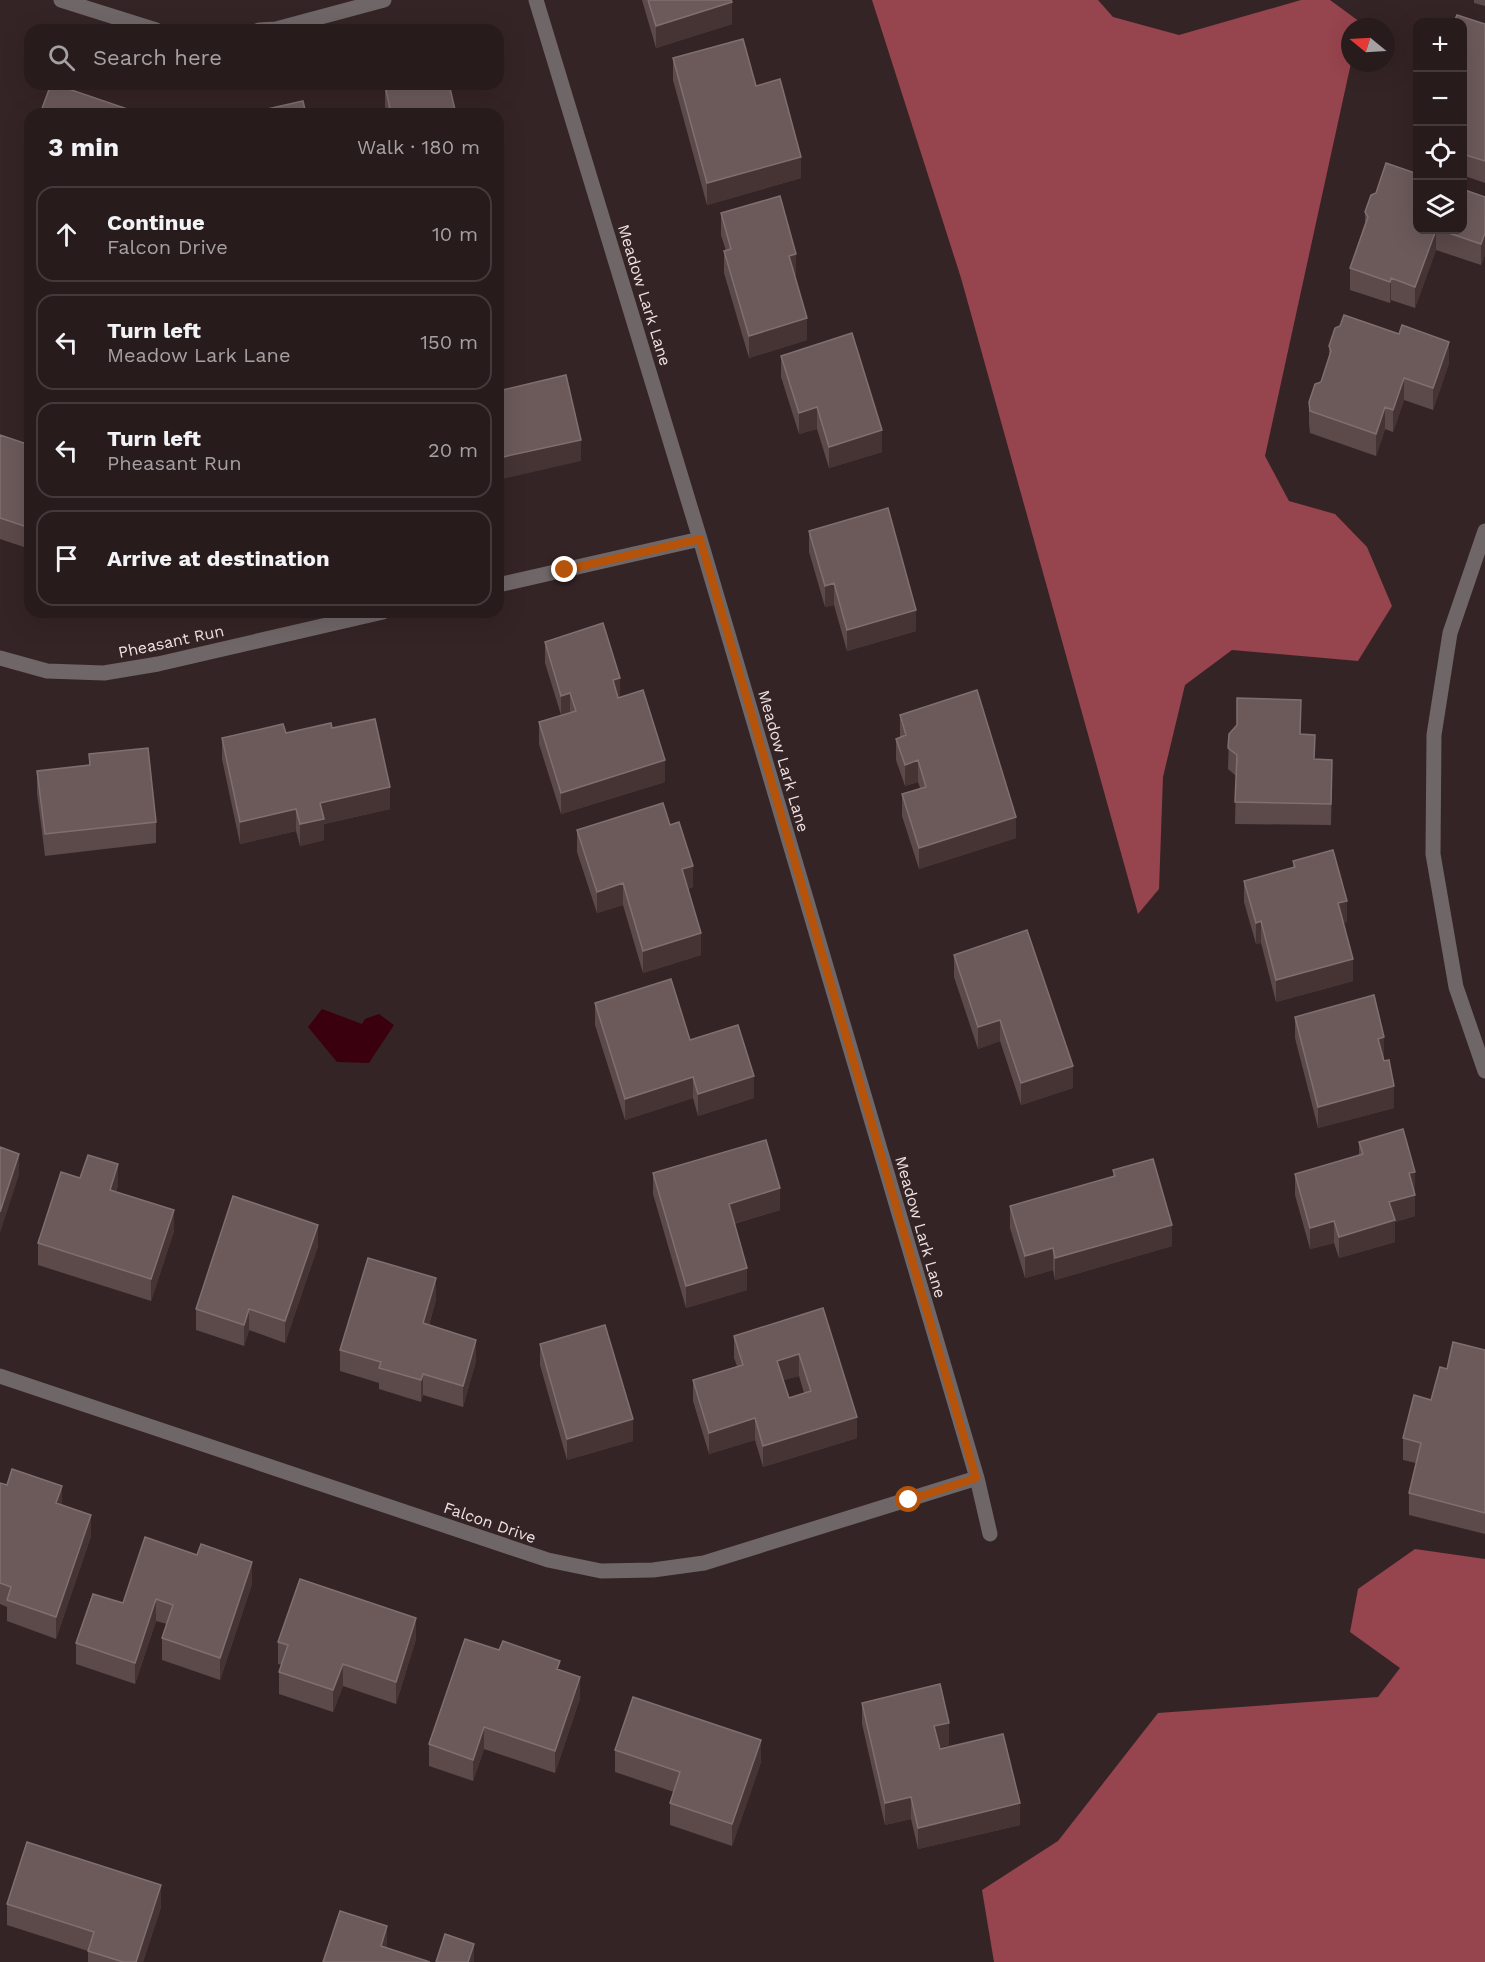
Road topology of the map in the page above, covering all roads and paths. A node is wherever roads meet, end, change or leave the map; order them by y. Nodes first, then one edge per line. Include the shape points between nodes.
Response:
1 (61, 0) edge
2 (384, 0) edge
3 (536, 0) edge
4 (137, 24) edge
5 (291, 24) edge
6 (1485, 531) edge
7 (700, 539) junction
8 (504, 584) edge
9 (357, 618) edge
10 (0, 658) edge
11 (1485, 1071) edge
12 (0, 1376) edge
13 (976, 1478) junction
14 (990, 1534) dead end

1 - 4 street
2 - 5 street
3 - 7 street, Meadow Lark Lane
6 - 11 street via 1448,645 1434,735 1433,854 1456,987
7 - 8 street
7 - 13 street, Meadow Lark Lane
9 - 10 street, Pheasant Run via 104,673 47,671
12 - 13 street, Falcon Drive via 548,1560 601,1570 653,1570 704,1563
13 - 14 street, Meadow Lark Lane

